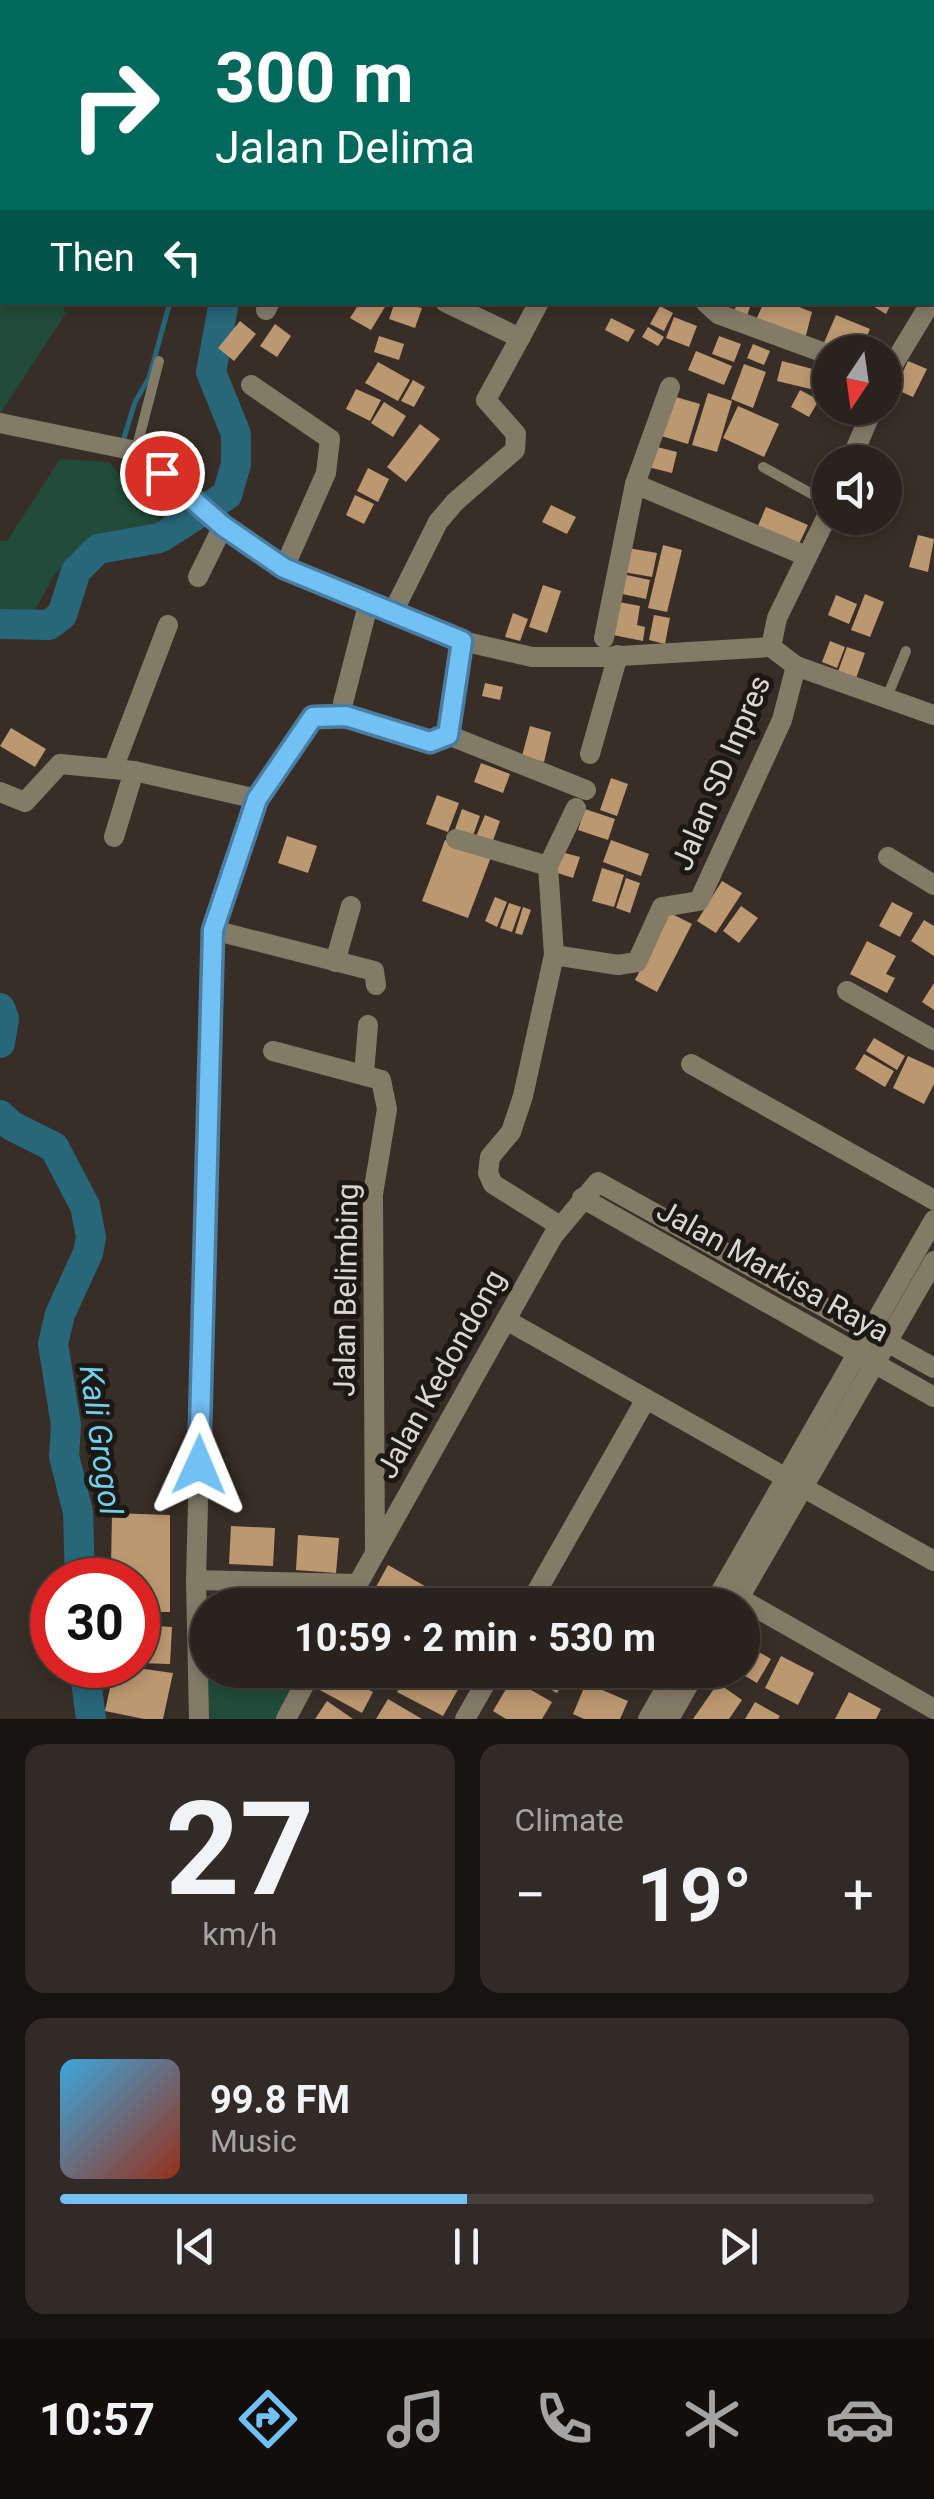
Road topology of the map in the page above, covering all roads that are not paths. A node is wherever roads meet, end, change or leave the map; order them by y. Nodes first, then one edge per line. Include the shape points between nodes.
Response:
1 (451, 305) edge
2 (537, 305) edge
3 (930, 305) edge
4 (711, 308) edge
5 (520, 338) junction
6 (812, 348) edge
7 (902, 350) edge
8 (160, 361) dead end
9 (250, 386) dead end
10 (670, 387) dead end
11 (0, 423) edge
12 (136, 451) junction
13 (763, 467) dead end
14 (634, 484) junction
15 (812, 496) edge
16 (220, 523) junction
17 (816, 535) edge
18 (806, 556) junction
19 (284, 568) junction
20 (422, 572) dead end
21 (198, 577) dead end
22 (369, 601) junction
23 (397, 606) junction
24 (168, 625) dead end
25 (604, 638) dead end
26 (462, 641) junction
27 (771, 646) junction
28 (906, 650) dead end
29 (618, 656) junction
30 (796, 666) junction
31 (887, 697) junction
32 (343, 703) dead end
33 (934, 715) edge
34 (448, 735) junction
35 (590, 754) dead end
36 (112, 769) junction
37 (134, 771) junction
38 (0, 792) edge
39 (257, 799) junction
40 (114, 837) dead end
41 (456, 838) dead end
42 (888, 857) dead end
43 (548, 866) junction
44 (934, 885) edge
45 (351, 906) dead end
46 (213, 930) junction
47 (554, 956) junction
48 (335, 962) junction
49 (376, 985) dead end
50 (847, 991) dead end
51 (368, 1025) dead end
52 (934, 1040) edge
53 (273, 1051) dead end
54 (691, 1064) dead end
55 (364, 1074) junction
56 (601, 1182) joint
57 (582, 1198) junction
58 (934, 1200) edge
59 (934, 1220) edge
60 (560, 1226) junction
61 (934, 1261) edge
62 (506, 1320) junction
63 (879, 1336) junction
64 (866, 1358) junction
65 (934, 1368) edge
66 (934, 1397) edge
67 (646, 1398) junction
68 (794, 1484) junction
69 (375, 1554) junction
70 (934, 1561) edge
71 (196, 1580) junction
72 (357, 1584) junction
73 (355, 1588) edge
74 (539, 1588) edge
75 (725, 1588) edge
76 (744, 1588) edge
77 (760, 1614) edge
78 (302, 1688) edge
79 (482, 1688) edge
80 (666, 1688) edge
81 (689, 1688) edge
82 (934, 1708) edge
83 (677, 1716) edge
84 (199, 1719) edge
85 (286, 1719) edge
86 (465, 1719) edge
87 (648, 1719) edge

1 - 5 street
2 - 5 street
3 - 7 street
4 - 6 street
5 - 23 street via 486,400 516,434 515,450 438,522
8 - 12 lane
9 - 19 street via 330,439 326,473
10 - 14 street
11 - 12 street
12 - 16 street
13 - 15 lane
14 - 18 street
14 - 25 street
16 - 19 street
16 - 21 street
17 - 18 street
18 - 27 street
19 - 22 street
20 - 23 lane
22 - 23 street
22 - 32 street
23 - 26 street
24 - 36 street
26 - 29 street via 532,657
26 - 34 street
27 - 29 street
27 - 30 street
28 - 31 lane
29 - 35 street
30 - 31 street
30 - 47 street, Jalan SD Inpres via 782,720 700,901 662,906 637,962
31 - 33 street
34 - 39 street via 430,742 346,716 313,717
34 - 43 street via 581,799
36 - 37 street
36 - 38 street via 60,764 25,802
37 - 39 street
37 - 40 street
39 - 46 street
41 - 43 street
42 - 44 street
43 - 47 street
45 - 48 street
46 - 48 street
46 - 71 street
47 - 60 street via 523,1096 488,1173 493,1184
48 - 49 street via 374,972
50 - 52 street
51 - 55 street
53 - 55 street
54 - 58 street
55 - 69 street, Jalan Belimbing via 381,1080 387,1109 373,1194
56 - 57 street, Jalan Kedondong
56 - 63 street, Jalan Markisa Raya
57 - 60 street, Jalan Kedondong
57 - 64 street, Jalan Markisa Raya
59 - 63 street
60 - 62 street, Jalan Kedondong
61 - 63 street
62 - 67 street
62 - 69 street, Jalan Kedondong
63 - 64 street
63 - 65 street, Jalan Markisa Raya
64 - 66 street, Jalan Markisa Raya
64 - 68 street
67 - 68 street
67 - 74 street
68 - 70 street
68 - 75 street
68 - 76 street
69 - 72 street, Jalan Kedondong
71 - 72 street
71 - 84 street
72 - 73 street, Jalan Kedondong
77 - 82 street
78 - 85 street
79 - 86 street
80 - 87 street
81 - 83 street

